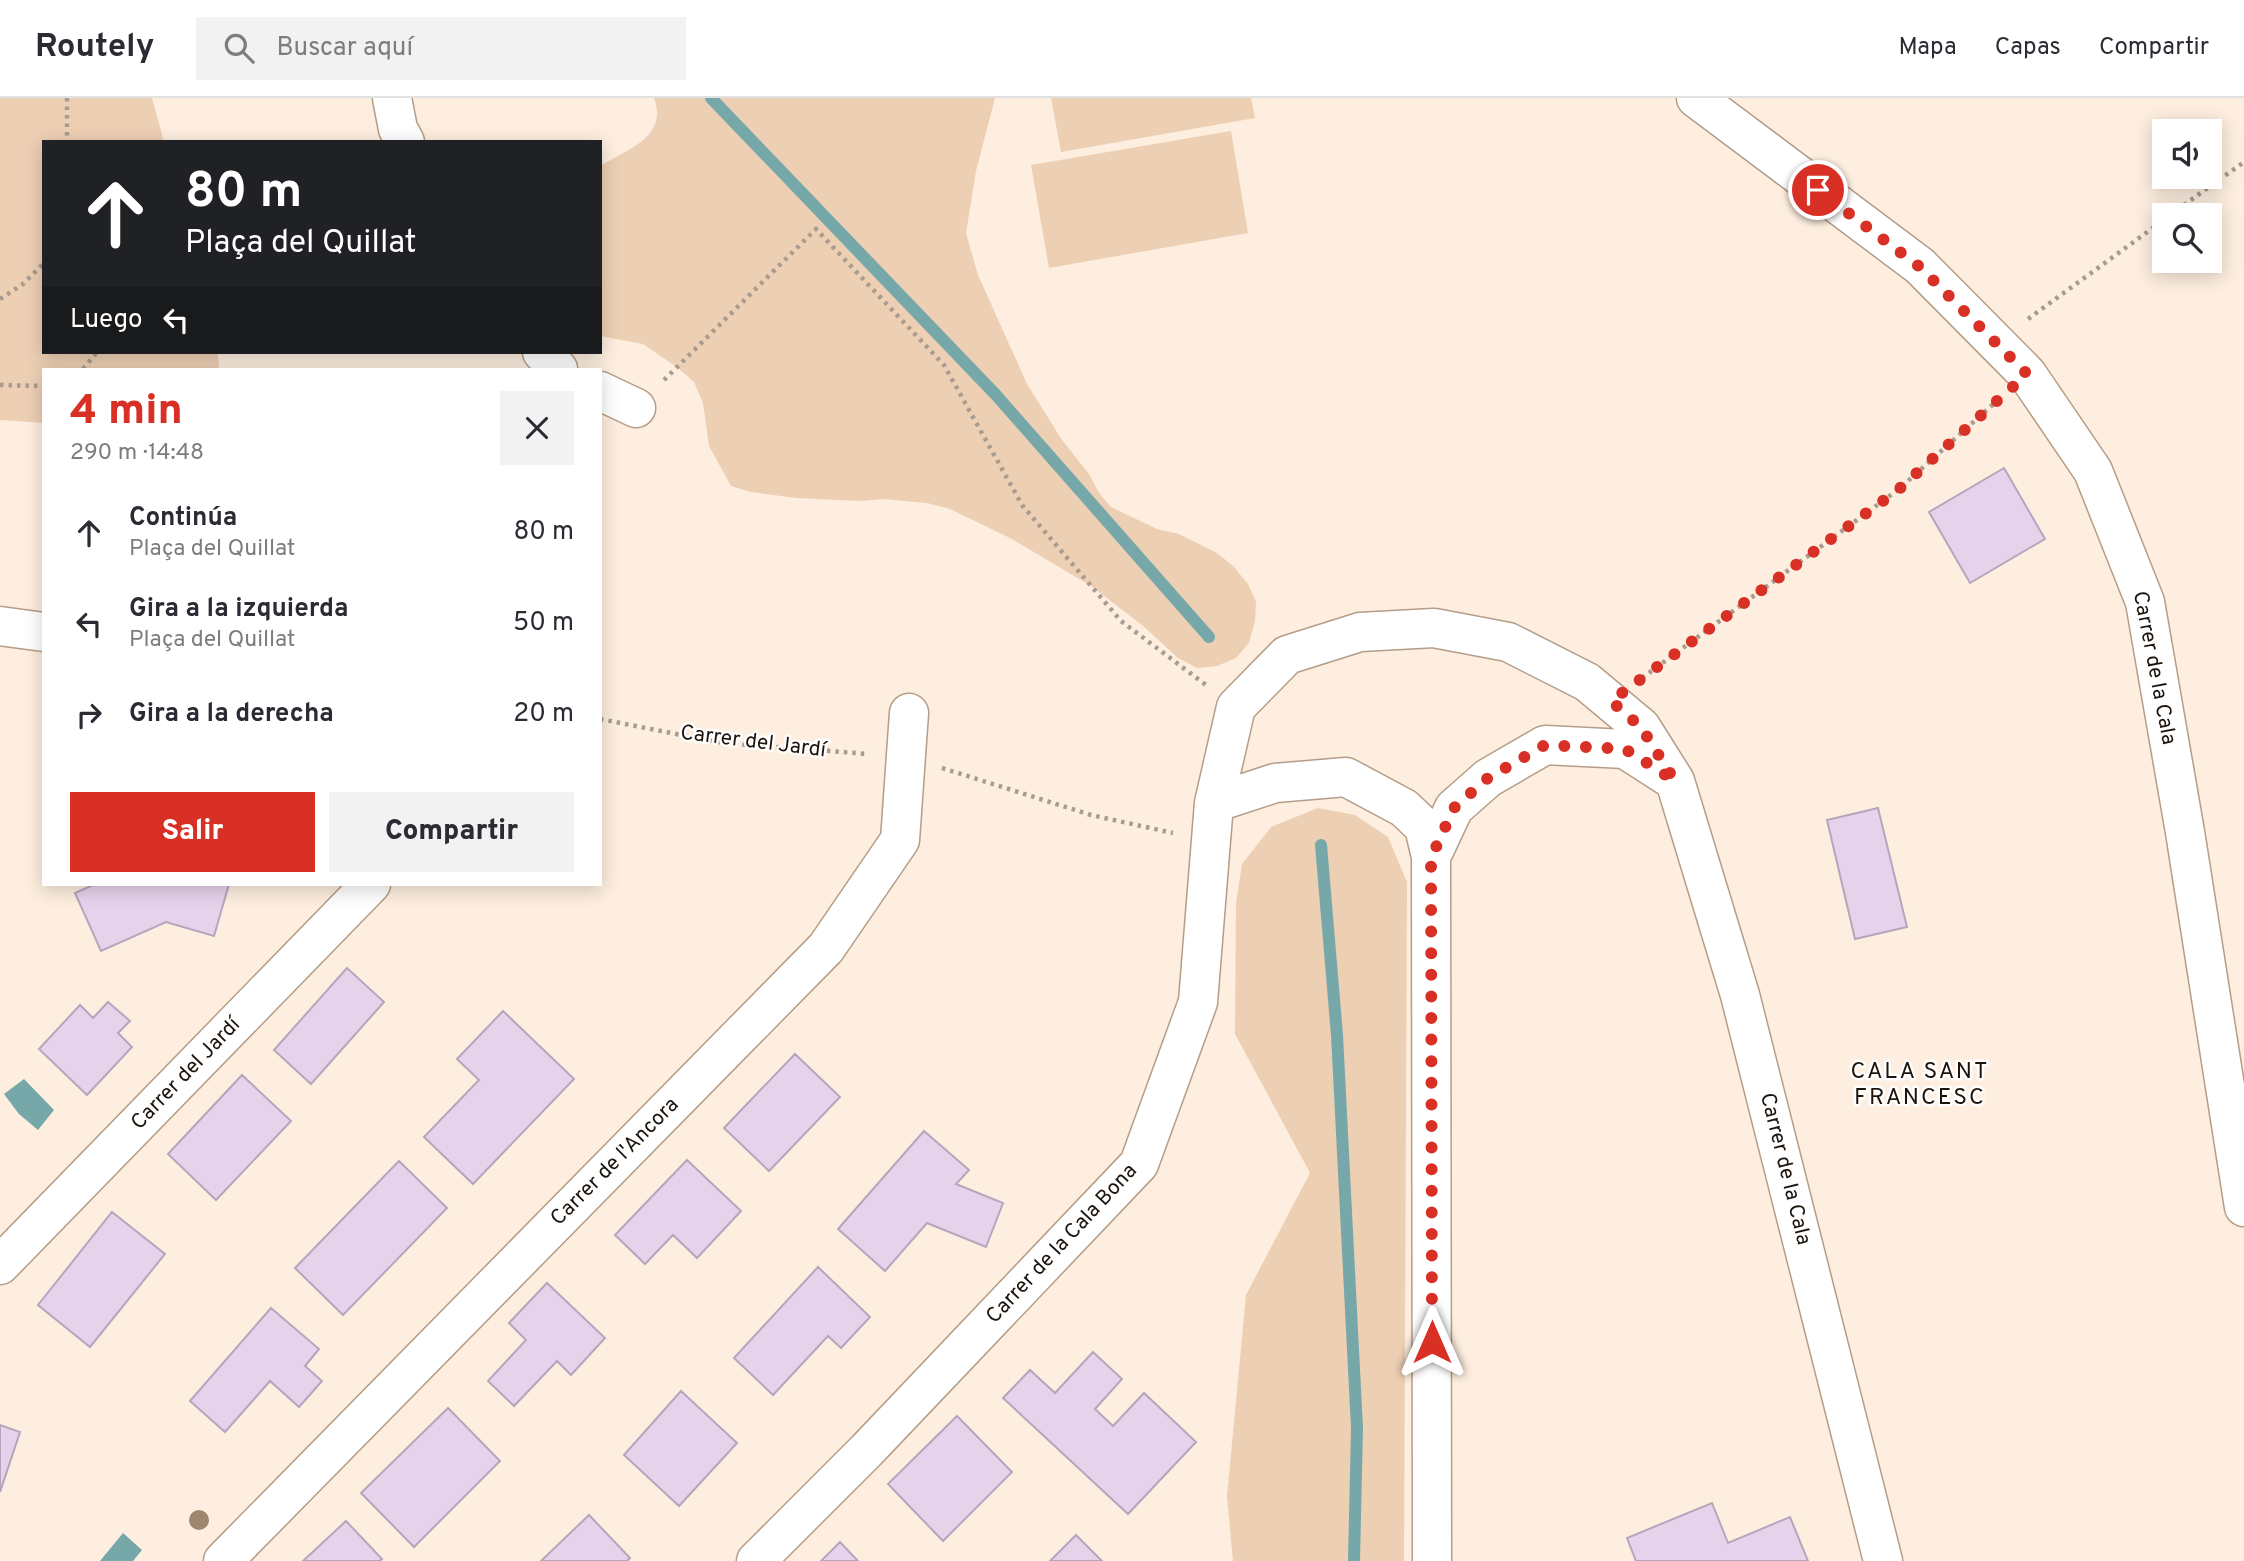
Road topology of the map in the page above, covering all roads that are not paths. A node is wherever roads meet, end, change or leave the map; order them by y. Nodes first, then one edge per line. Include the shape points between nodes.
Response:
1 (392, 98) edge
2 (1696, 98) edge
3 (404, 140) edge
4 (544, 354) edge
5 (557, 368) edge
6 (602, 392) edge
7 (636, 408) dead end
8 (0, 626) edge
9 (42, 632) edge
10 (1236, 707) joint
11 (909, 713) dead end
12 (1675, 781) junction
13 (1214, 803) junction
14 (1431, 858) junction
15 (369, 886) edge
16 (2244, 1207) edge
17 (0, 1265) edge
18 (223, 1561) edge
19 (755, 1561) edge
20 (1432, 1561) edge
21 (1883, 1561) edge

1 - 3 street
2 - 16 street, Carrer de la Cala via 1920,267 2027,374 2092,471 2145,602
4 - 5 street
6 - 7 street
8 - 9 street
10 - 12 street, Carrer de la Cala via 1287,655 1360,632 1434,628 1508,642 1587,682 1641,727
10 - 13 street, Carrer de la Cala Bona
11 - 18 street, Carrer de l'Ancora via 900,840 826,948
12 - 14 street via 1625,749 1545,745 1488,778 1454,808
12 - 21 street, Carrer de la Cala via 1740,995
13 - 14 street via 1275,783 1346,777 1404,808 1424,827
13 - 19 street, Carrer de la Cala Bona via 1198,1002 1139,1164
14 - 20 street
15 - 17 street, Carrer del Jardí

